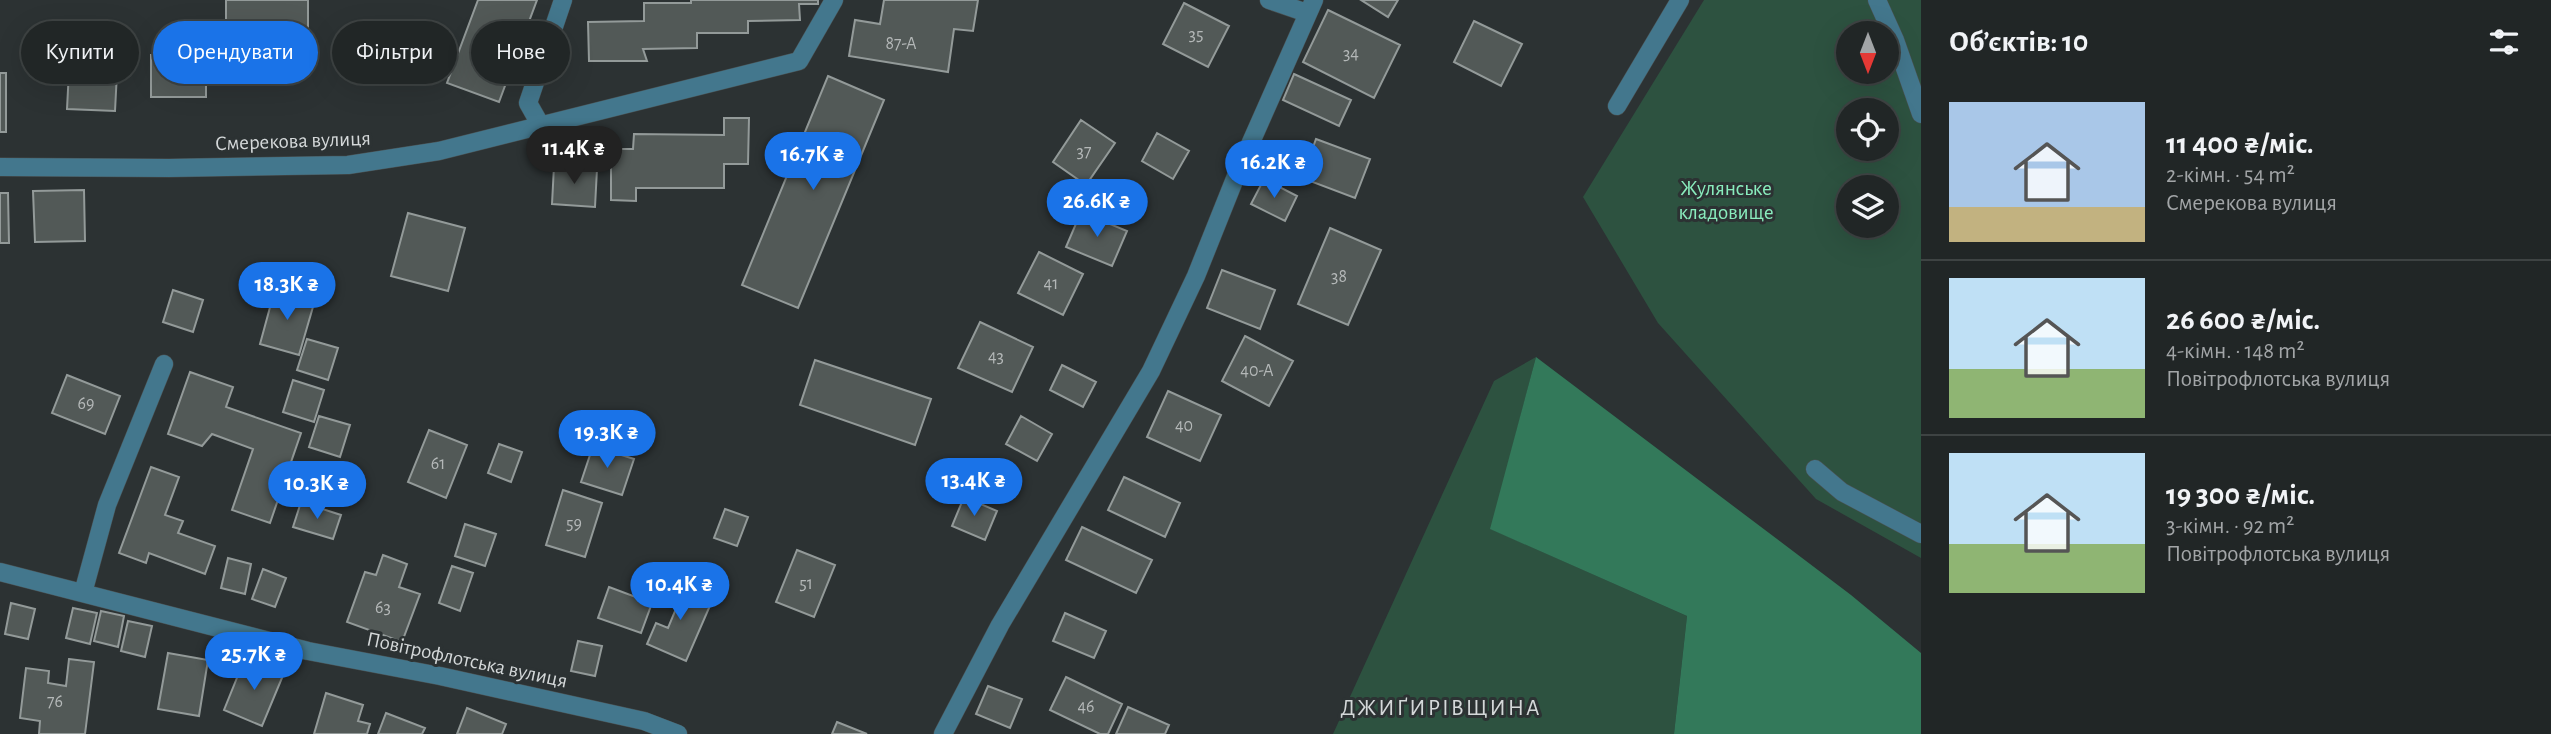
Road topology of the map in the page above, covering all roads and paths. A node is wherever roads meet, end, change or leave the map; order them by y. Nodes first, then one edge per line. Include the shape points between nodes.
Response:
1 (563, 0) edge
2 (834, 0) edge
3 (1269, 0) edge
4 (1681, 0) edge
5 (1877, 0) edge
6 (1311, 7) edge
7 (1617, 106) dead end
8 (1921, 114) edge
9 (541, 126) junction
10 (0, 167) edge
11 (164, 364) dead end
12 (1815, 469) dead end
13 (1921, 534) edge
14 (0, 572) edge
15 (83, 593) junction
16 (678, 734) edge
17 (943, 734) edge

1 - 9 street via 528,103
2 - 9 street, Смерекова вулиця via 799,61
3 - 6 street
4 - 7 street
5 - 8 street
6 - 17 street via 1152,371 1000,625
9 - 10 street, Смерекова вулиця via 439,151 348,166
11 - 15 street via 107,505
12 - 13 street via 1842,492
14 - 15 street, Повітрофлотська вулиця
15 - 16 street, Повітрофлотська вулиця via 309,650 644,721

